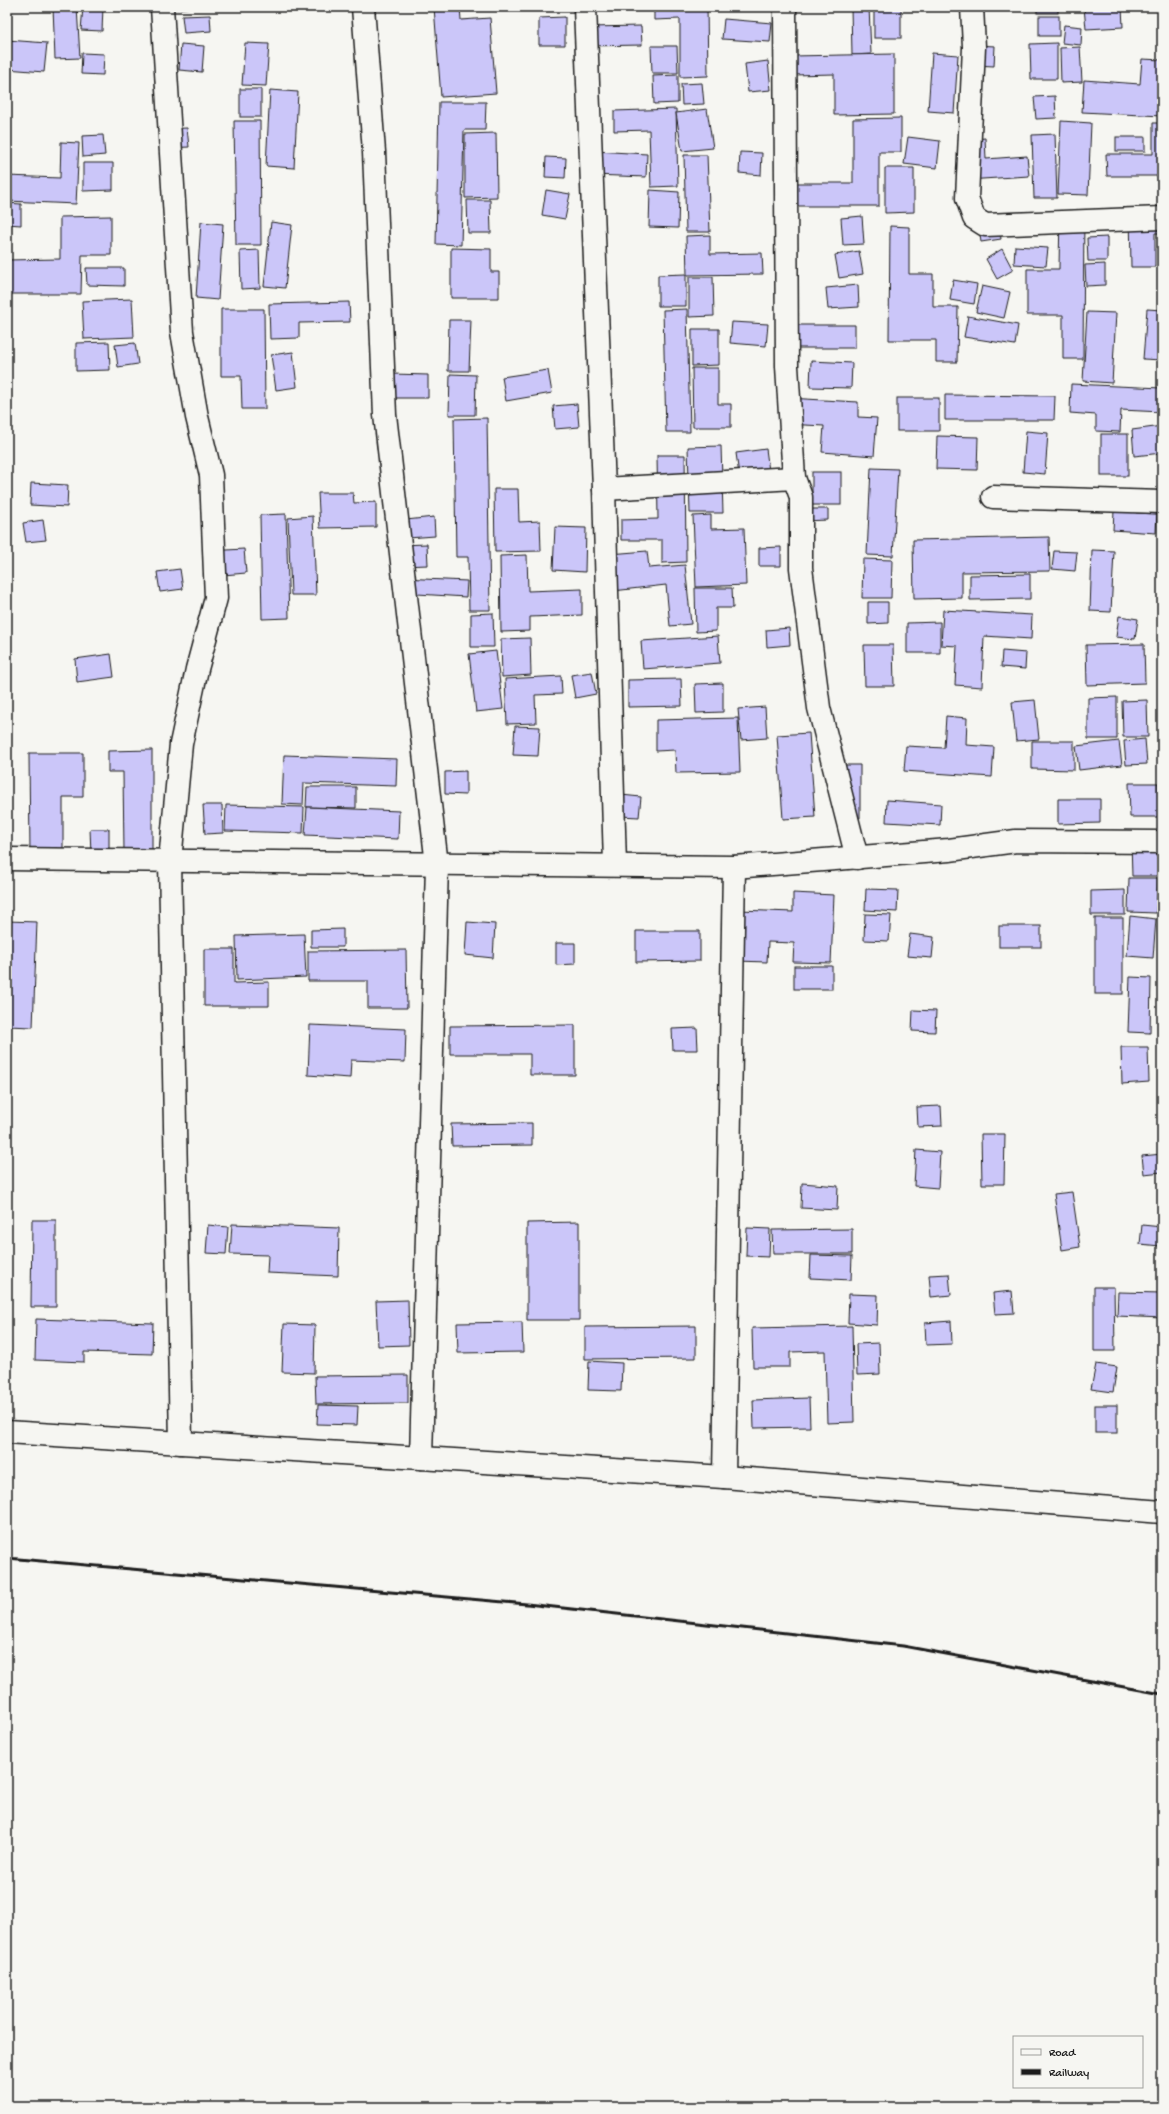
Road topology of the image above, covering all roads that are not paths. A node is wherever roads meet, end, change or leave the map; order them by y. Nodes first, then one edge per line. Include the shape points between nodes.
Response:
1 (162, 7) edge
2 (363, 7) edge
3 (585, 7) edge
4 (785, 7) edge
5 (972, 7) edge
6 (1162, 218) edge
7 (794, 478) junction
8 (604, 489) junction
9 (993, 497) dead end
10 (1162, 502) edge
11 (1162, 842) edge
12 (858, 858) junction
13 (7, 860) edge
14 (170, 861) junction
15 (437, 865) junction
16 (615, 865) junction
17 (734, 867) junction
18 (7, 1432) edge
19 (181, 1443) junction
20 (420, 1458) junction
21 (724, 1477) junction
22 (1162, 1512) edge

1 - 14 street via 182,332 197,417 211,475 216,598 196,669 180,744
2 - 15 street via 374,152 385,415
3 - 8 street
4 - 7 street via 787,366
5 - 6 street via 974,47 967,198 974,218 985,225
7 - 8 street
7 - 12 street via 800,497 801,568 819,708
8 - 16 street
9 - 10 street
11 - 12 street via 1016,841
12 - 17 street
13 - 14 street
14 - 15 street
14 - 19 street
15 - 16 street
15 - 20 street
16 - 17 street
17 - 21 street
18 - 19 street
19 - 20 street
20 - 21 street
21 - 22 street

